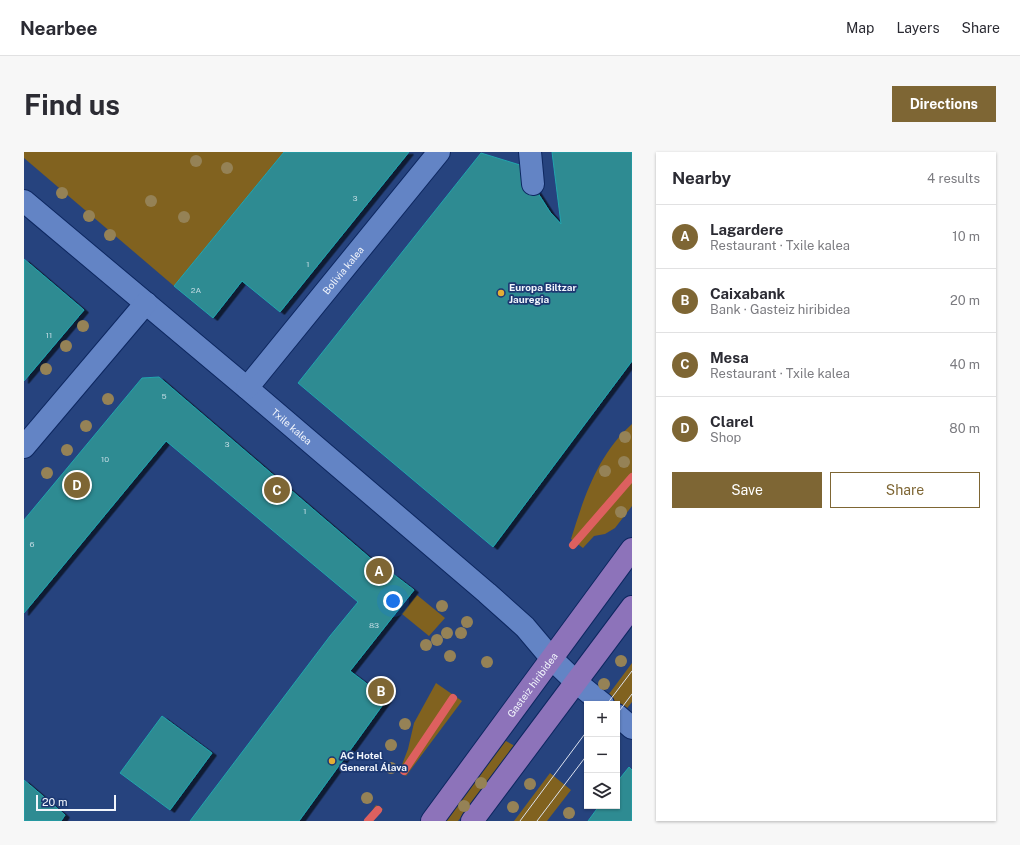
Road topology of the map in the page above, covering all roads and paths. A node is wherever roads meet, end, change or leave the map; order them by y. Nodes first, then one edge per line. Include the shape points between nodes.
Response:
1 (439, 152) edge
2 (530, 152) edge
3 (533, 184) dead end
4 (24, 201) edge
5 (146, 303) junction
6 (247, 388) junction
7 (24, 447) edge
8 (632, 549) edge
9 (632, 607) edge
10 (552, 658) junction
11 (576, 682) junction
12 (599, 701) edge
13 (620, 718) edge
14 (632, 728) edge
15 (432, 821) edge
16 (472, 821) edge

1 - 6 street, Bolivia kalea
2 - 3 street
4 - 5 street, Txile kalea
5 - 6 street, Txile kalea
5 - 7 street
6 - 10 street, Txile kalea via 520,622
8 - 10 main road, Gasteiz hiribidea
9 - 11 main road
10 - 11 street, Txile kalea
10 - 15 main road, Gasteiz hiribidea
11 - 12 street, Txile kalea
11 - 16 main road
13 - 14 street

